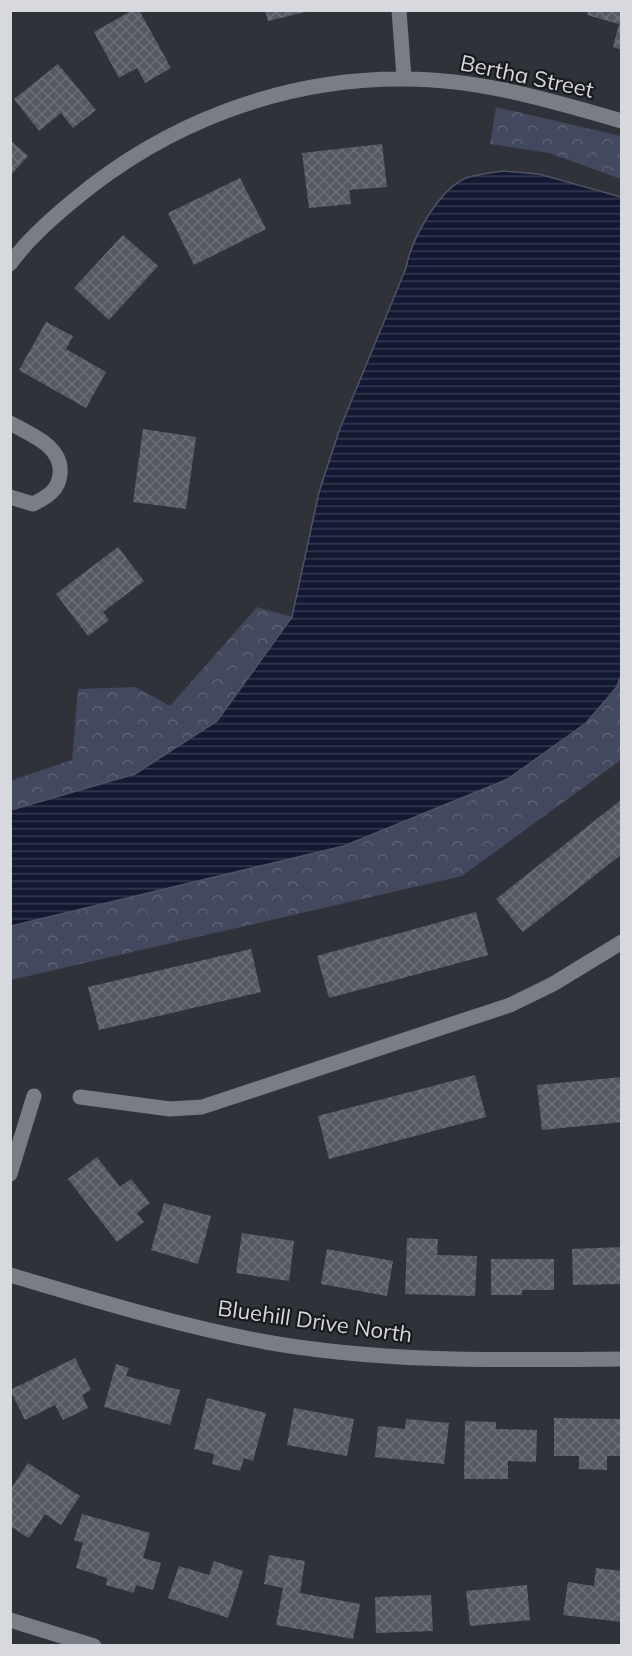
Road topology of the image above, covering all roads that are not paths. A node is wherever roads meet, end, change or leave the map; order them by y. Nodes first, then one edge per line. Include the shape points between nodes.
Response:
1 (399, 10) edge
2 (404, 78) junction
3 (621, 121) edge
4 (10, 264) edge
5 (10, 423) edge
6 (10, 496) edge
7 (621, 942) edge
8 (34, 1096) dead end
9 (80, 1097) dead end
10 (10, 1174) edge
11 (10, 1275) edge
12 (621, 1359) edge
13 (10, 1620) edge
14 (94, 1646) edge

1 - 2 street
2 - 3 street, Bertha Street via 478,84
2 - 4 street, Bertha Street via 318,84 248,102 169,135 110,170 55,216
5 - 6 street via 50,446 61,462 60,482 49,496 33,504
7 - 9 street via 510,1005 202,1107 170,1109
8 - 10 street
11 - 12 street, Bluehill Drive North via 170,1322 354,1354 448,1360
13 - 14 street

